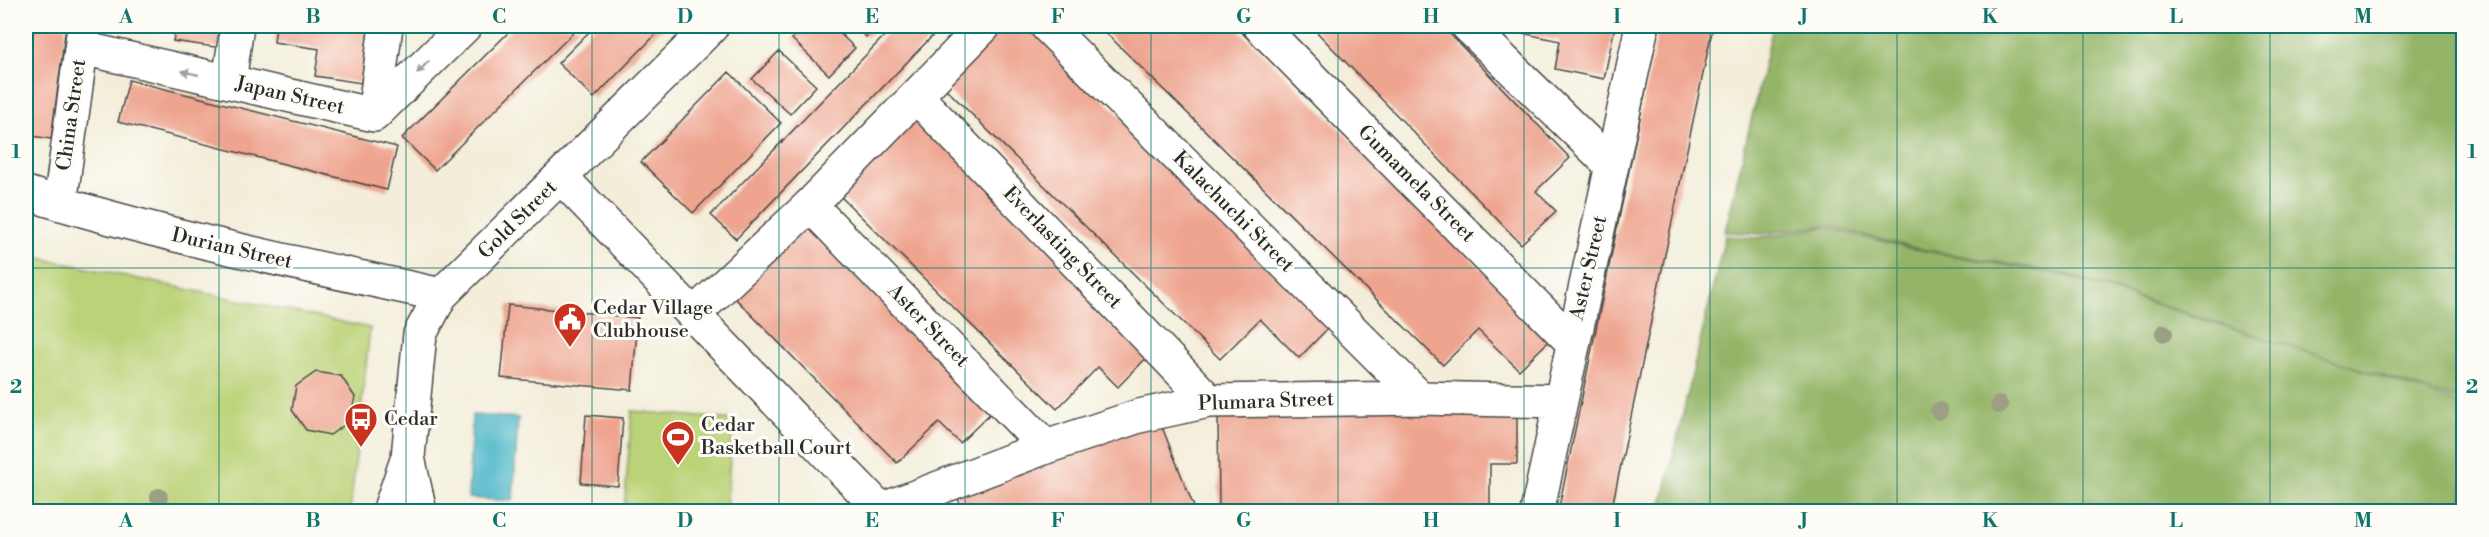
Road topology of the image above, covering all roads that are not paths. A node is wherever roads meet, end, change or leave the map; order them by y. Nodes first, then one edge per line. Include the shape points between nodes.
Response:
1 (237, 26) edge
2 (386, 26) edge
3 (465, 26) edge
4 (712, 26) edge
5 (984, 26) edge
6 (1047, 26) edge
7 (1260, 26) edge
8 (1642, 26) edge
9 (1479, 31) edge
10 (83, 37) edge
11 (229, 82) junction
12 (916, 96) junction
13 (374, 115) junction
14 (1612, 166) junction
15 (561, 177) junction
16 (26, 193) edge
17 (60, 204) junction
18 (810, 205) junction
19 (441, 295) junction
20 (694, 314) junction
21 (1573, 343) junction
22 (1420, 398) junction
23 (1209, 401) junction
24 (1561, 401) junction
25 (1046, 447) junction
26 (408, 457) junction
27 (882, 511) edge
28 (389, 512) edge
29 (420, 512) edge
30 (1538, 512) edge

1 - 11 street
2 - 13 street
3 -> 13 street
4 - 15 street, Gold Street
5 - 12 street
6 - 22 street, Kalachuchi Street
7 - 21 street, Gumamela Street
8 - 14 street, Aster Street
9 - 14 street
11 -> 10 street, Japan Street
10 - 17 street, China Street
11 - 13 street, Japan Street
12 - 18 street
12 - 23 street, Everlasting Street
14 - 21 street, Aster Street
15 - 19 street, Gold Street
15 - 20 street
16 - 17 street, Durian Street
17 - 19 street, Durian Street via 279,261
18 - 20 street
18 - 25 street, Aster Street
19 - 26 street, Gold Street via 420,334
20 - 27 street
21 - 24 street, Aster Street
22 - 23 street, Plumara Street
22 - 24 street, Plumara Street
23 - 25 street, Plumara Street via 1139,416
24 - 30 street, Aster Street
25 - 27 street, Plumara Street
26 - 28 street, Gold Street
26 - 29 street, Gold Street

